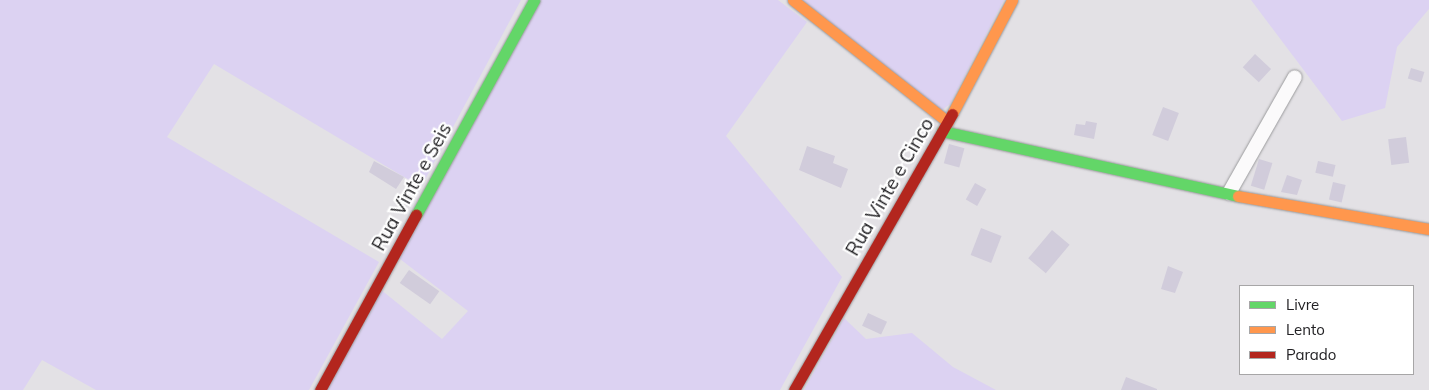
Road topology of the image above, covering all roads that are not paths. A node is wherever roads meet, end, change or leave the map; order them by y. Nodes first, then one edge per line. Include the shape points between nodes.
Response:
1 (534, 0) edge
2 (792, 0) edge
3 (1012, 0) edge
4 (1296, 77) dead end
5 (945, 127) junction
6 (1229, 193) junction
7 (1429, 229) edge
8 (320, 390) edge
9 (794, 390) edge

1 - 8 street, Rua Vinte e Seis
2 - 5 street
3 - 5 street, Rua Vinte e Cinco
4 - 6 street
5 - 6 street
5 - 9 street, Rua Vinte e Cinco
6 - 7 street

